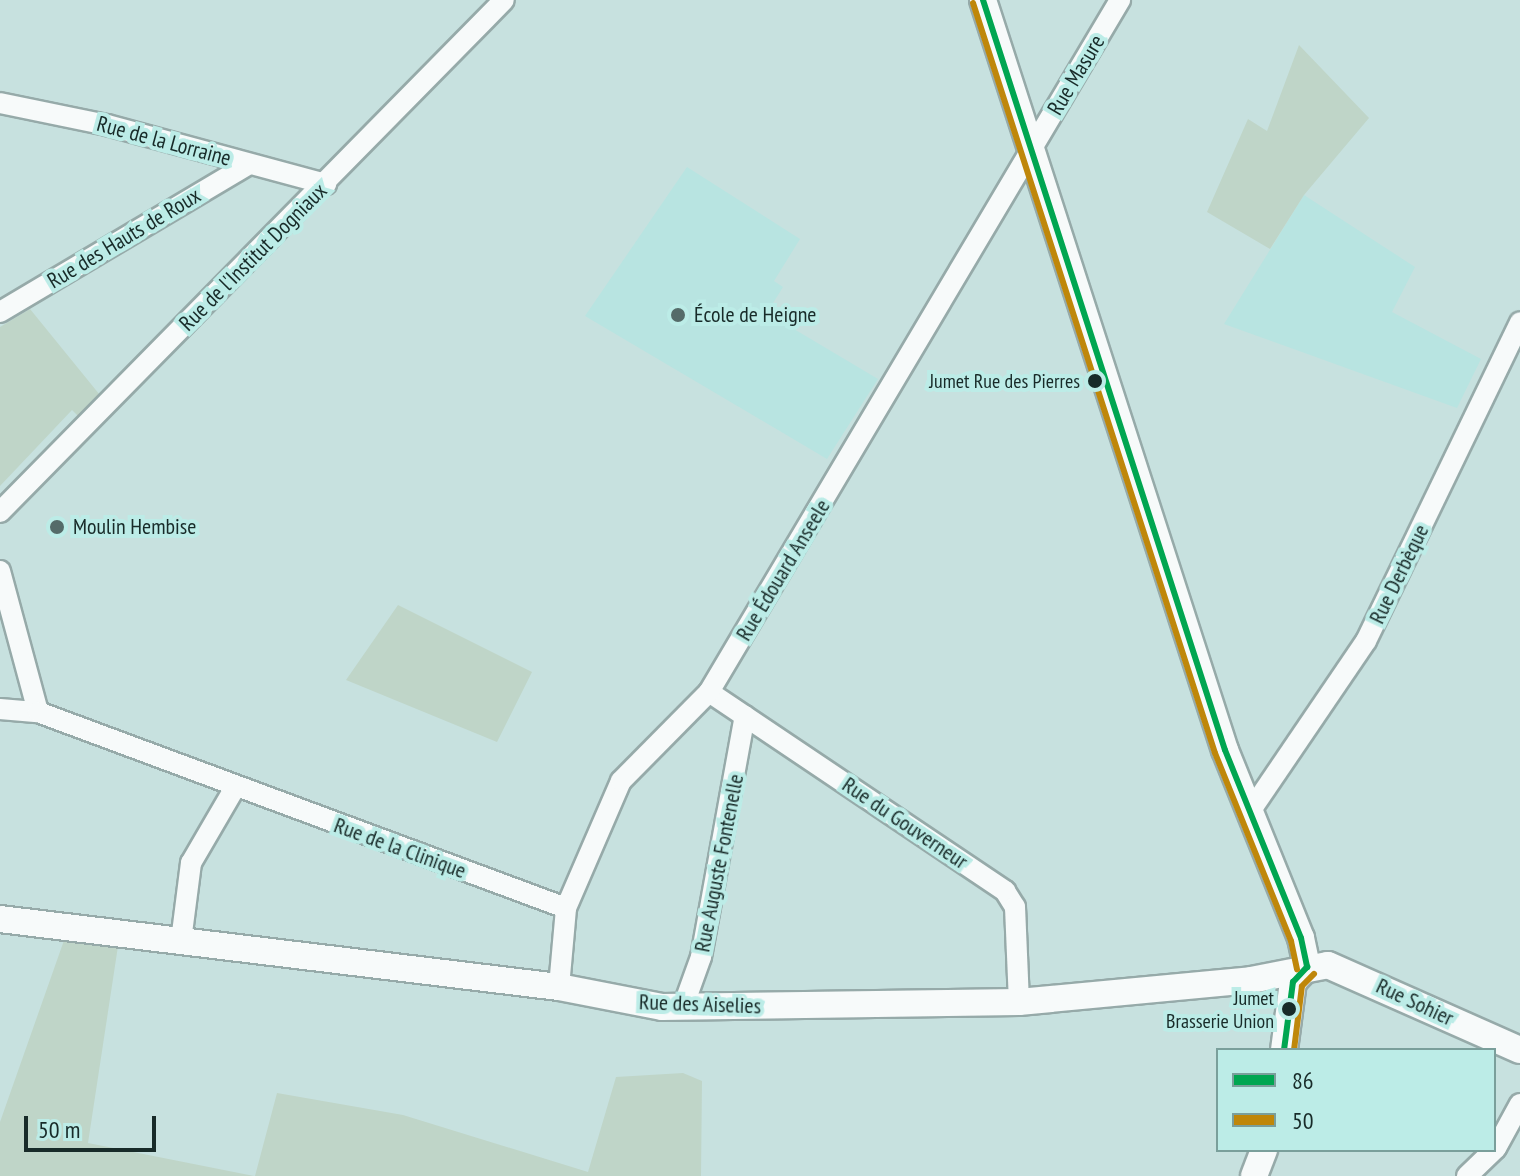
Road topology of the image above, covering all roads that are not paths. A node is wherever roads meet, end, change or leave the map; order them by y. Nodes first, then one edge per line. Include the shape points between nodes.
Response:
1 (504, 0) edge
2 (983, 0) edge
3 (1120, 0) edge
4 (0, 103) edge
5 (1031, 151) junction
6 (249, 164) junction
7 (326, 184) junction
8 (0, 312) edge
9 (1520, 322) edge
10 (0, 512) edge
11 (0, 571) edge
12 (709, 692) junction
13 (0, 709) edge
14 (38, 712) junction
15 (745, 716) junction
16 (234, 789) junction
17 (1251, 810) junction
18 (566, 908) junction
19 (0, 919) edge
20 (181, 941) junction
21 (1307, 967) junction
22 (559, 987) junction
23 (1019, 1002) junction
24 (683, 1007) junction
25 (1284, 1048) edge
26 (1520, 1050) edge
27 (1520, 1104) edge
28 (1496, 1148) edge
29 (1263, 1152) edge
30 (1492, 1152) edge
31 (1254, 1176) edge
32 (1467, 1176) edge

1 - 7 street, Rue de l'Institut Dogniaux
2 - 5 street
3 - 5 street, Rue Masure
4 - 6 street, Rue de la Lorraine via 107,125
5 - 12 street, Rue Édouard Anseele
5 - 17 street via 1225,750
6 - 7 street, Rue de la Lorraine
6 - 8 street, Rue des Hauts de Roux
7 - 10 street, Rue de l'Institut Dogniaux
9 - 17 street, Rue Derbèque via 1366,641
11 - 14 street
12 - 15 street, Rue du Gouverneur
12 - 18 street, Rue Édouard Anseele via 621,781
13 - 14 street, Rue de la Clinique
14 - 16 street, Rue de la Clinique
15 - 23 street, Rue du Gouverneur via 1005,891 1015,907
15 - 24 street, Rue Auguste Fontenelle via 701,957
16 - 18 street, Rue de la Clinique
16 - 20 street via 191,863
17 - 21 street via 1301,938
18 - 22 street, Rue Édouard Anseele
19 - 20 street, Rue des Aiselies
20 - 22 street, Rue des Aiselies
21 - 23 street, Rue des Aiselies via 1251,980
21 - 25 street via 1293,982
21 - 26 street, Rue Sohier via 1328,965 1356,975
22 - 24 street, Rue des Aiselies
23 - 24 street, Rue des Aiselies
27 - 28 street
29 - 31 street
30 - 32 street

